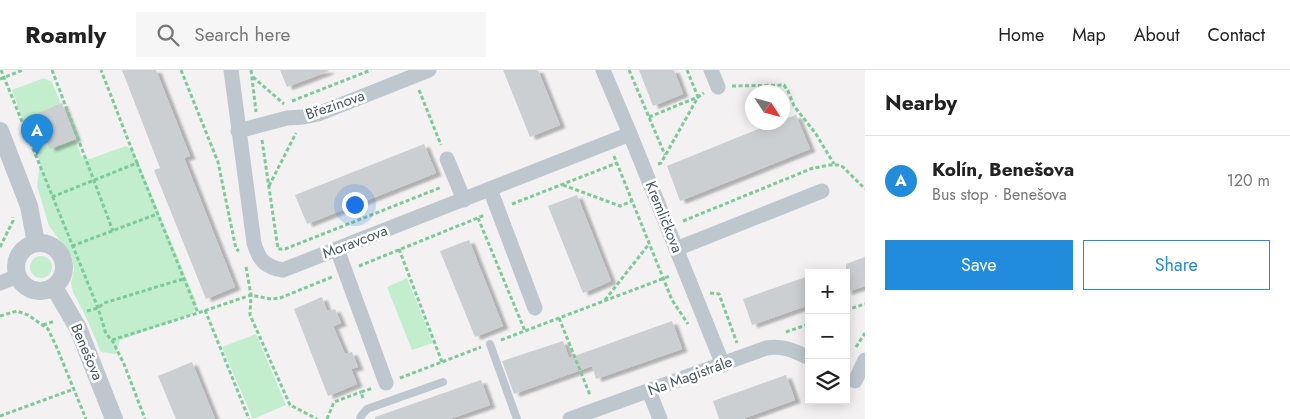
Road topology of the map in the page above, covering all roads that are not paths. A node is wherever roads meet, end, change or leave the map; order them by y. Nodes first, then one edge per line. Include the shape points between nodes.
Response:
1 (231, 70) edge
2 (430, 70) edge
3 (603, 70) edge
4 (711, 70) edge
5 (718, 87) road end
6 (0, 130) edge
7 (238, 131) junction
8 (630, 134) junction
9 (447, 159) road end
10 (490, 190) junction
11 (822, 191) dead end
12 (464, 200) junction
13 (36, 243) junction
14 (676, 248) junction
15 (337, 249) junction
16 (18, 276) junction
17 (0, 283) edge
18 (54, 287) junction
19 (535, 308) dead end
20 (490, 344) road end
21 (805, 356) edge
22 (865, 360) edge
23 (723, 365) junction
24 (856, 381) edge
25 (443, 382) dead end
26 (386, 383) road end
27 (649, 391) junction
28 (114, 419) edge
29 (360, 419) edge
30 (517, 419) edge
31 (570, 419) edge
32 (660, 419) edge

1 - 7 street, Moravcova
2 - 7 street, Březinova via 318,114 287,118
3 - 8 street, Kremličkova
4 - 5 street
6 - 13 street via 29,206
7 - 15 street, Moravcova via 257,255 265,264 283,270
8 - 10 street, Moravcova
8 - 14 street, Kremličkova
9 - 12 street
10 - 12 street, Moravcova
10 - 19 street
11 - 14 street
12 - 15 street, Moravcova
13 - 16 street via 19,255
13 - 18 street via 49,244 63,258 63,277
14 - 23 street, Kremličkova
15 - 26 street
16 - 17 street
16 - 18 street via 26,287 33,290 40,292
18 - 28 street, Benešova via 83,339
20 - 30 lane
21 - 23 street, Na Magistrále via 775,346
22 - 24 street
23 - 27 street, Na Magistrále
25 - 29 lane via 368,409
27 - 31 street, Na Magistrále
27 - 32 street

